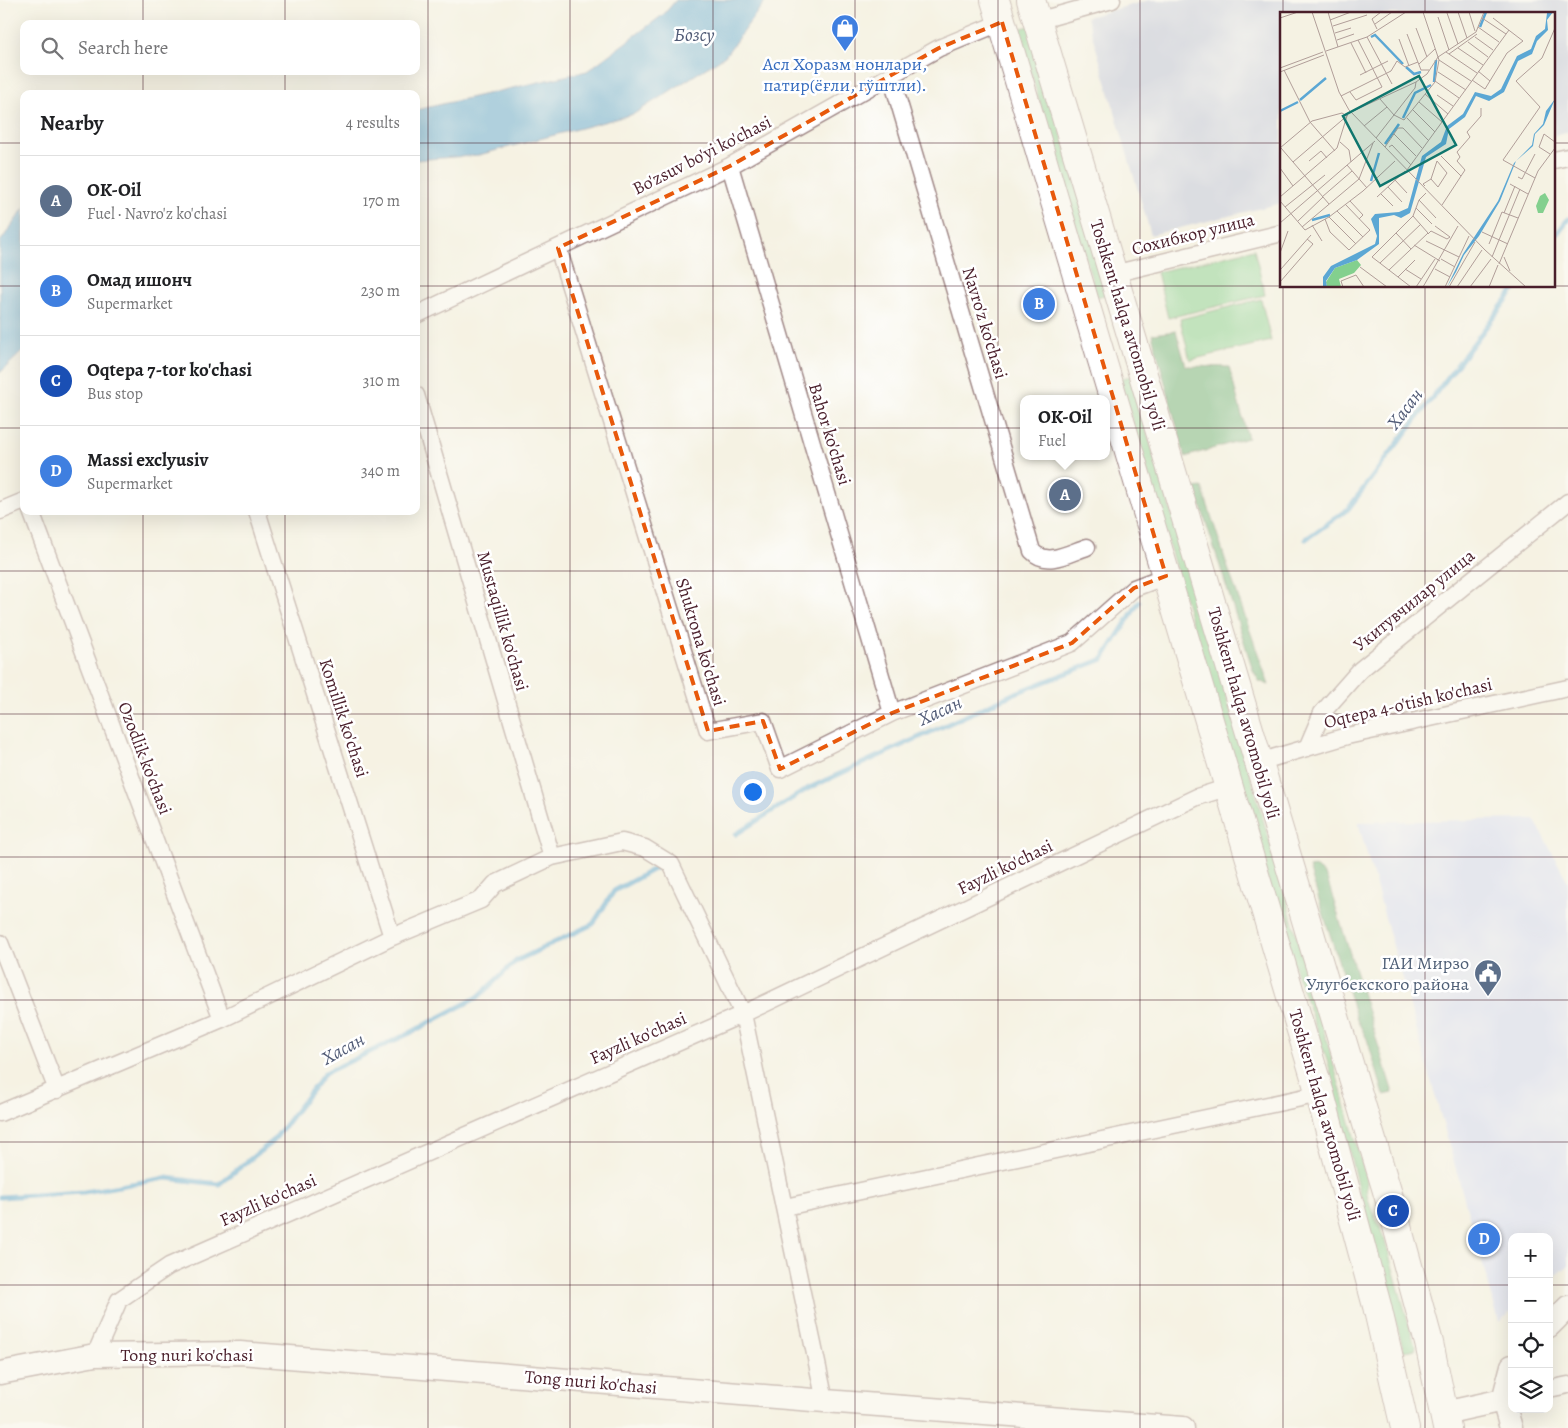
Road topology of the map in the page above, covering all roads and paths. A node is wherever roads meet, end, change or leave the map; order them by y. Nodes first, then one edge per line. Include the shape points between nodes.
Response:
1 (1112, 0) edge
2 (1034, 10) edge
3 (999, 11) edge
4 (891, 76) junction
5 (730, 166) junction
6 (1280, 233) edge
7 (558, 248) junction
8 (1113, 274) junction
9 (420, 312) edge
10 (1129, 328) junction
11 (1095, 337) junction
12 (420, 409) edge
13 (20, 502) edge
14 (1568, 502) edge
15 (0, 511) edge
16 (33, 515) edge
17 (258, 515) edge
18 (1087, 547) dead end
19 (1166, 576) junction
20 (1568, 688) edge
21 (892, 713) junction
22 (1307, 748) junction
23 (1259, 762) junction
24 (1229, 787) junction
25 (552, 857) junction
26 (392, 937) junction
27 (0, 943) edge
28 (743, 1014) junction
29 (222, 1019) junction
30 (57, 1090) junction
31 (1320, 1094) junction
32 (0, 1113) edge
33 (785, 1208) junction
34 (1568, 1306) edge
35 (1552, 1323) edge
36 (95, 1355) junction
37 (1512, 1368) edge
38 (0, 1373) edge
39 (1568, 1385) edge
40 (1553, 1389) edge
41 (1507, 1399) edge
42 (825, 1402) junction
43 (1445, 1421) edge
44 (1182, 1428) edge
45 (1405, 1428) edge
46 (1417, 1428) edge
47 (1511, 1428) edge

1 - 2 street
2 - 8 highway, Toshkent halqa avtomobil yo'li
3 - 4 street, Bo'zsuv bo'yi ko'chasi
3 - 11 highway, Toshkent halqa avtomobil yo'li
4 - 5 street, Bo'zsuv bo'yi ko'chasi
4 - 18 street, Navro'z ko'chasi via 1032,551 1047,560
5 - 7 street, Bo'zsuv bo'yi ko'chasi
5 - 21 street, Bahor ko'chasi
6 - 8 street, Сохибкор улица
7 - 9 street, Bo'zsuv bo'yi ko'chasi
7 - 21 street, Shukrona ko'chasi via 708,731 763,721 780,770
8 - 10 highway, Toshkent halqa avtomobil yo'li
10 - 11 highway
10 - 23 highway, Toshkent halqa avtomobil yo'li
11 - 19 highway, Toshkent halqa avtomobil yo'li
12 - 25 street, Mustaqillik ko'chasi
13 - 15 street
14 - 22 street, Укитувчилар улица via 1360,670 1322,713
16 - 29 street, Ozodlik ko'chasi
17 - 26 street, Komillik ko'chasi
19 - 21 street, Shukrona ko'chasi via 1134,588 1072,643
19 - 24 highway, Toshkent halqa avtomobil yo'li
20 - 22 street, Oqtepa 4-o'tish ko'chasi via 1348,736
22 - 23 street, Oqtepa 4-o'tish ko'chasi
23 - 43 highway, Toshkent halqa avtomobil yo'li via 1393,1211 1429,1344
24 - 28 street, Fayzli ko'chasi via 1197,797
24 - 31 highway, Toshkent halqa avtomobil yo'li
25 - 26 street via 495,884 481,900
25 - 28 street via 622,842 645,848 671,864
26 - 29 street
27 - 30 street
28 - 33 street
28 - 36 street, Fayzli ko'chasi via 169,1266 119,1300
29 - 30 street
30 - 32 street
31 - 33 street
31 - 45 highway, Toshkent halqa avtomobil yo'li via 1384,1331
33 - 42 street
34 - 35 street
36 - 38 street, Tong nuri ko'chasi
36 - 42 street, Tong nuri ko'chasi via 240,1353
37 - 41 street
39 - 40 street
41 - 43 street
41 - 47 street
42 - 44 street, Tong nuri ko'chasi
43 - 46 highway

